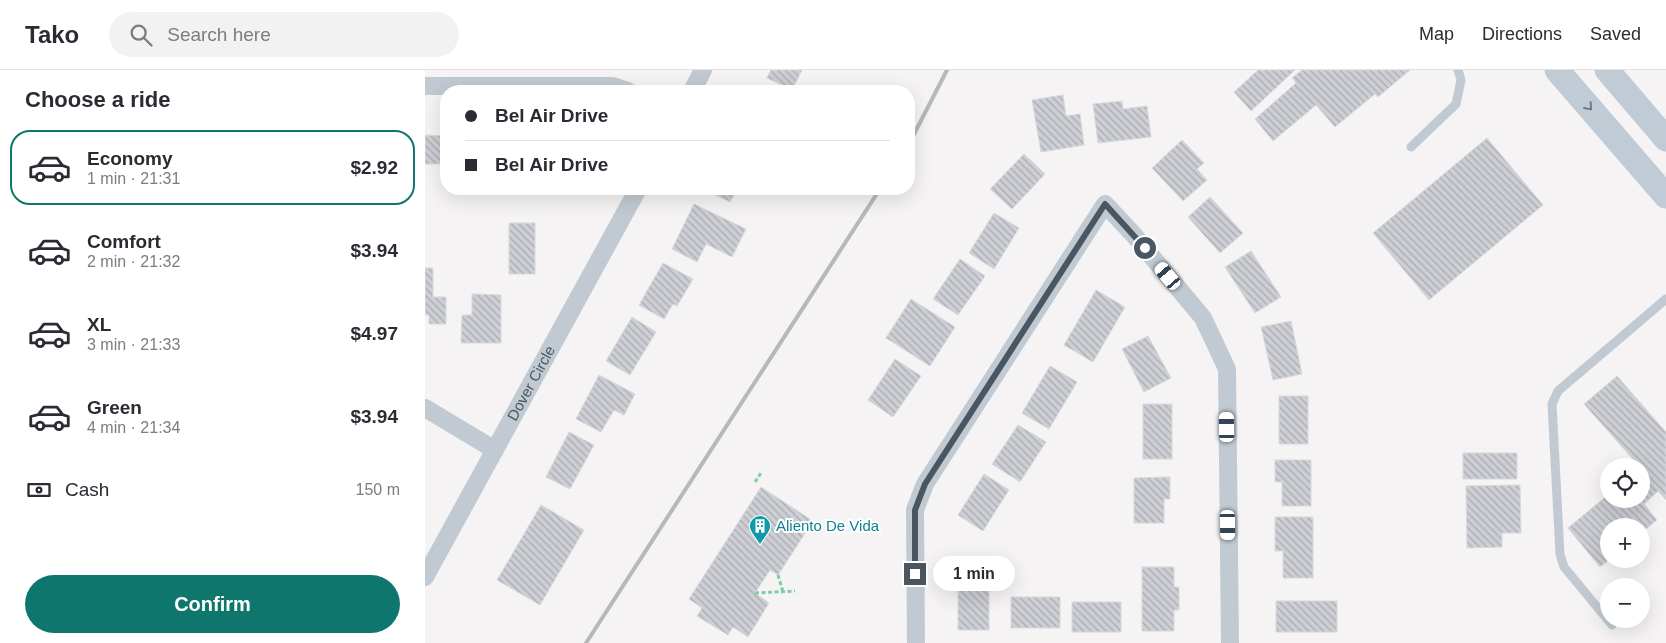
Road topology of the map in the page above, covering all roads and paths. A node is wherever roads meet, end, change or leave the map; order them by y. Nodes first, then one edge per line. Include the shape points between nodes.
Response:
1 (703, 70) edge
2 (1459, 70) edge
3 (1557, 70) edge
4 (1607, 70) edge
5 (695, 85) edge
6 (425, 86) edge
7 (440, 86) edge
8 (1666, 139) edge
9 (1411, 147) dead end
10 (635, 195) edge
11 (1666, 196) edge
12 (1666, 299) edge
13 (425, 408) edge
14 (495, 450) junction
15 (761, 473) dead end
16 (755, 482) dead end
17 (778, 575) dead end
18 (425, 577) edge
19 (795, 591) dead end
20 (783, 592) junction
21 (755, 593) dead end
22 (1600, 610) edge
23 (916, 643) edge
24 (1230, 643) edge

1 - 5 street
2 - 9 lane via 1461,80 1456,104
3 -> 11 main road
4 - 8 main road
6 - 7 street
10 - 14 street, Dover Circle
12 - 22 lane via 1558,391 1552,404 1560,554 1564,567
13 - 14 street
14 - 18 street, Dover Circle
15 - 16 path
17 - 20 path
19 - 20 path
20 - 21 path
23 - 24 street via 915,510 925,484 1105,204 1203,318 1227,368

